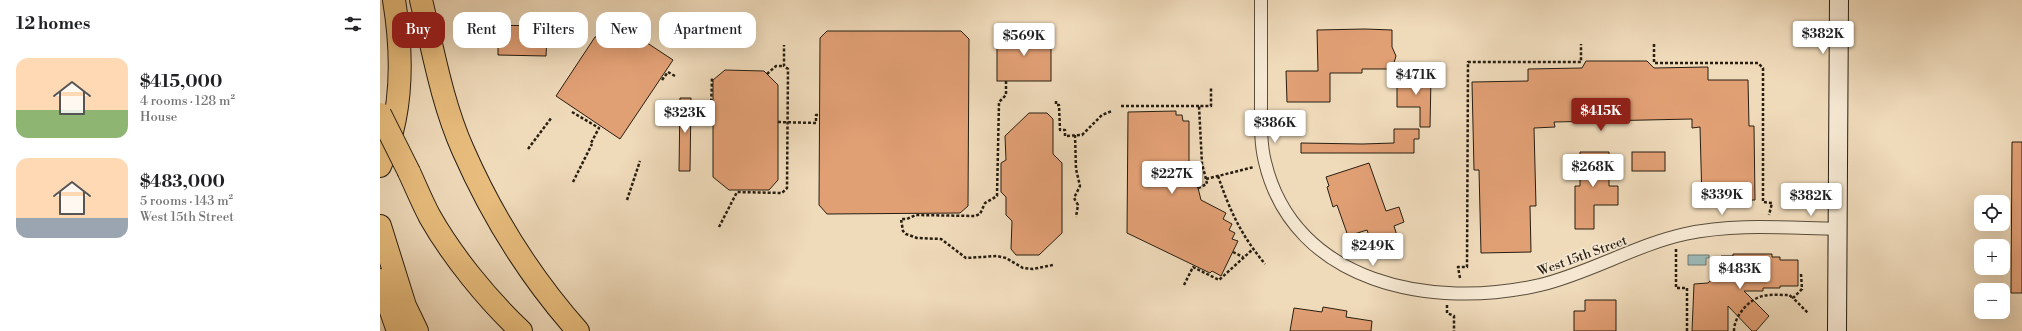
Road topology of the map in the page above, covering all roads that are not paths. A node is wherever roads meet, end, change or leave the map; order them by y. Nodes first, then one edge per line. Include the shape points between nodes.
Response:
1 (394, 0) edge
2 (421, 0) edge
3 (1261, 0) edge
4 (1839, 0) edge
5 (380, 114) edge
6 (380, 166) edge
7 (380, 226) edge
8 (1838, 229) junction
9 (380, 280) edge
10 (398, 331) edge
11 (417, 331) edge
12 (522, 331) edge
13 (578, 331) edge
14 (1837, 331) edge

1 - 6 highway via 400,78 389,146
2 - 13 highway via 462,149 504,233 552,301
3 - 8 street, West 15th Street via 1261,134 1264,160 1272,186 1284,208 1318,248 1362,276 1425,291 1503,291 1539,285 1593,268 1665,238 1708,230 1754,226
4 - 8 main road
5 - 12 highway, bridge via 430,217 498,310
7 - 11 highway via 405,306
8 - 14 main road
9 - 10 highway

